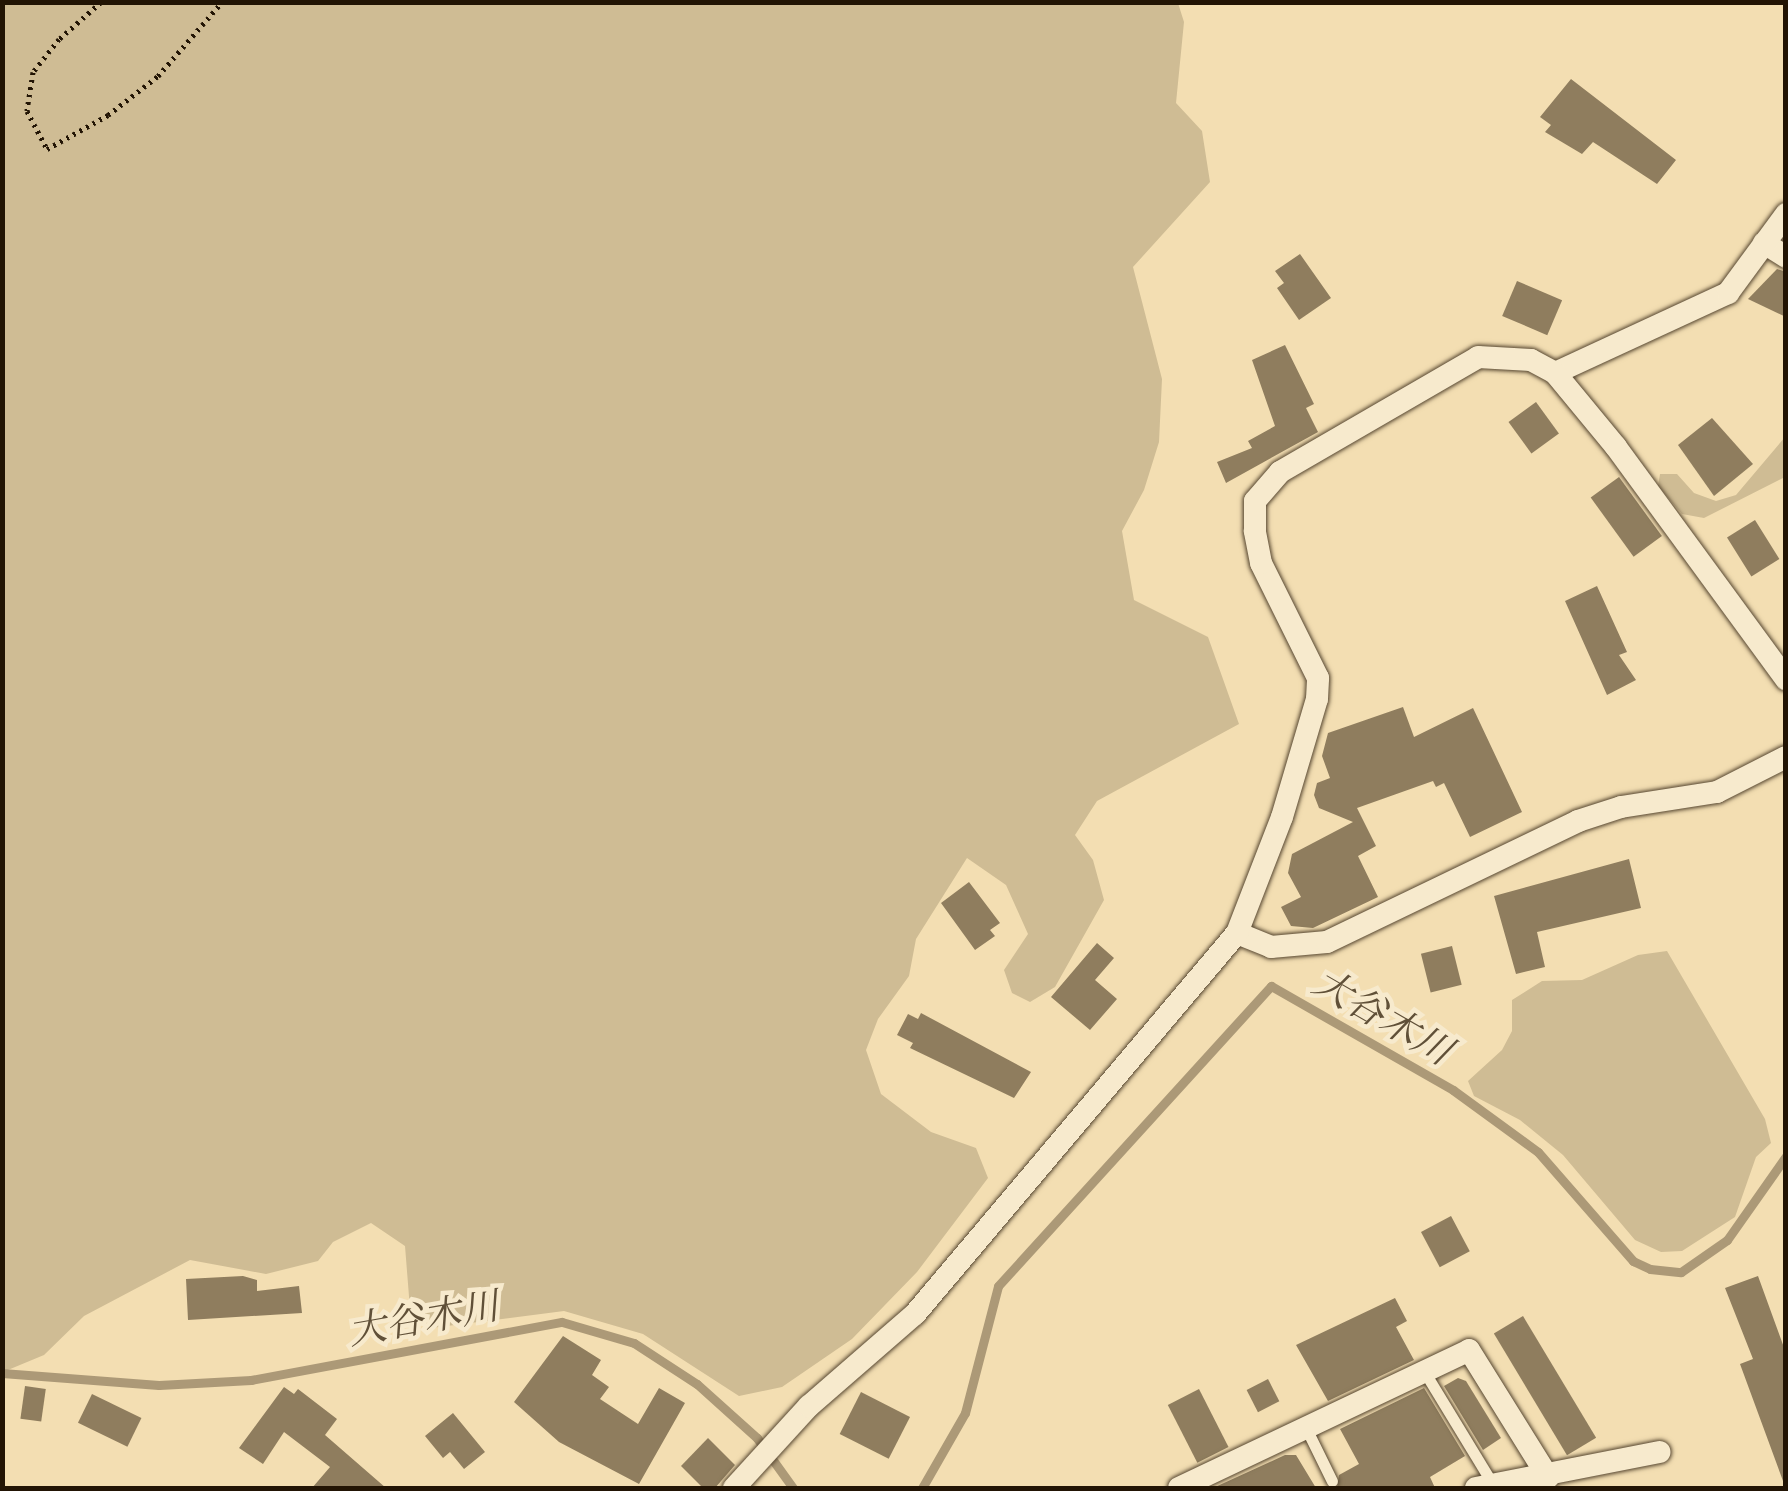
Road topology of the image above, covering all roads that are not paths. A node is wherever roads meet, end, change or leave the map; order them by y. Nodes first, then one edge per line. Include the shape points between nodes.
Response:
1 (1786, 214) edge
2 (1764, 242) junction
3 (1786, 256) edge
4 (1554, 373) junction
5 (1786, 680) edge
6 (1786, 756) edge
7 (1237, 933) junction
8 (1424, 1371) junction
9 (1306, 1428) junction
10 (1659, 1452) dead end
11 (1548, 1477) junction
12 (1332, 1481) dead end
13 (1485, 1487) edge
14 (734, 1488) edge
15 (1179, 1488) edge

1 - 2 street
2 - 3 street
2 - 4 street via 1728,292 1708,306
4 - 5 street
4 - 7 street via 1514,355 1478,357 1280,472 1255,501 1261,564 1308,651 1317,689 1282,818
6 - 7 street via 1706,796 1621,807 1578,821 1327,942 1271,946
7 - 14 street via 915,1314
8 - 9 street
8 - 11 street via 1469,1350
8 - 13 lane
9 - 12 lane
9 - 15 street
10 - 11 street
11 - 13 street

